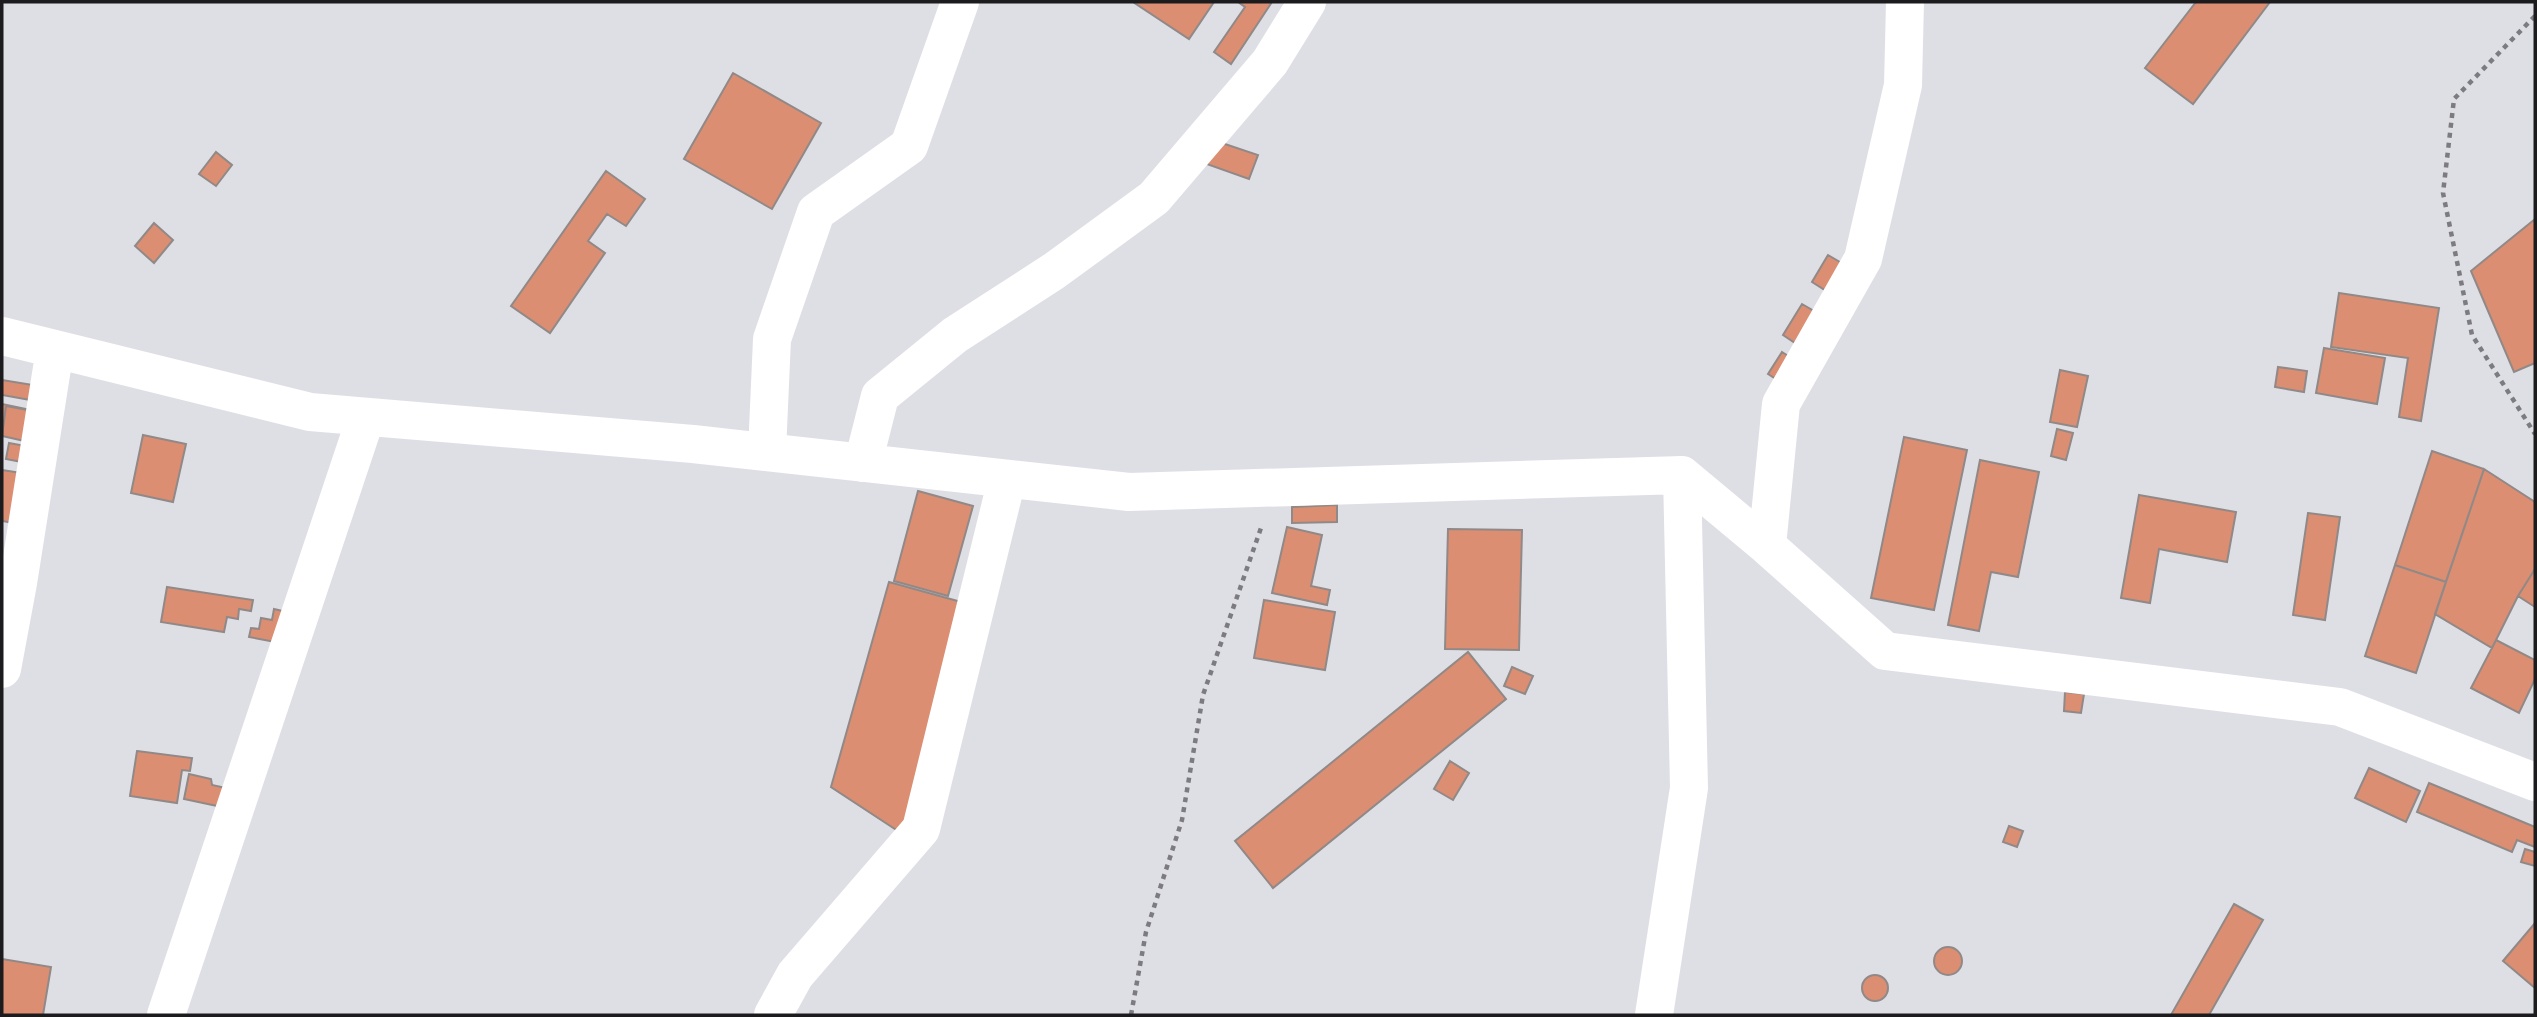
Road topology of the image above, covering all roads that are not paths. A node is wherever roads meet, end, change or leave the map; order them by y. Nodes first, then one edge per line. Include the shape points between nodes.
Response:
1 (960, 2) edge
2 (1307, 2) edge
3 (1905, 2) edge
4 (2, 336) edge
5 (55, 349) junction
6 (366, 416) junction
7 (767, 452) junction
8 (863, 463) junction
9 (1682, 475) junction
10 (1007, 479) junction
11 (1767, 546) junction
12 (2, 668) edge
13 (2535, 782) edge
14 (166, 1015) edge
15 (773, 1015) edge
16 (1654, 1015) edge

1 - 7 street via 909,146 816,212 772,339
2 - 8 street via 1270,62 1154,198 1054,271 954,335 880,396
3 - 11 street via 1903,85 1863,259 1781,404
4 - 5 street
5 - 6 street via 310,412
5 - 12 street
6 - 7 street
6 - 14 street
7 - 8 street
8 - 10 street
9 - 10 street via 1129,492
9 - 11 street
9 - 16 street via 1689,788
10 - 15 street via 921,828 795,975
11 - 13 street via 1885,651 2340,707

